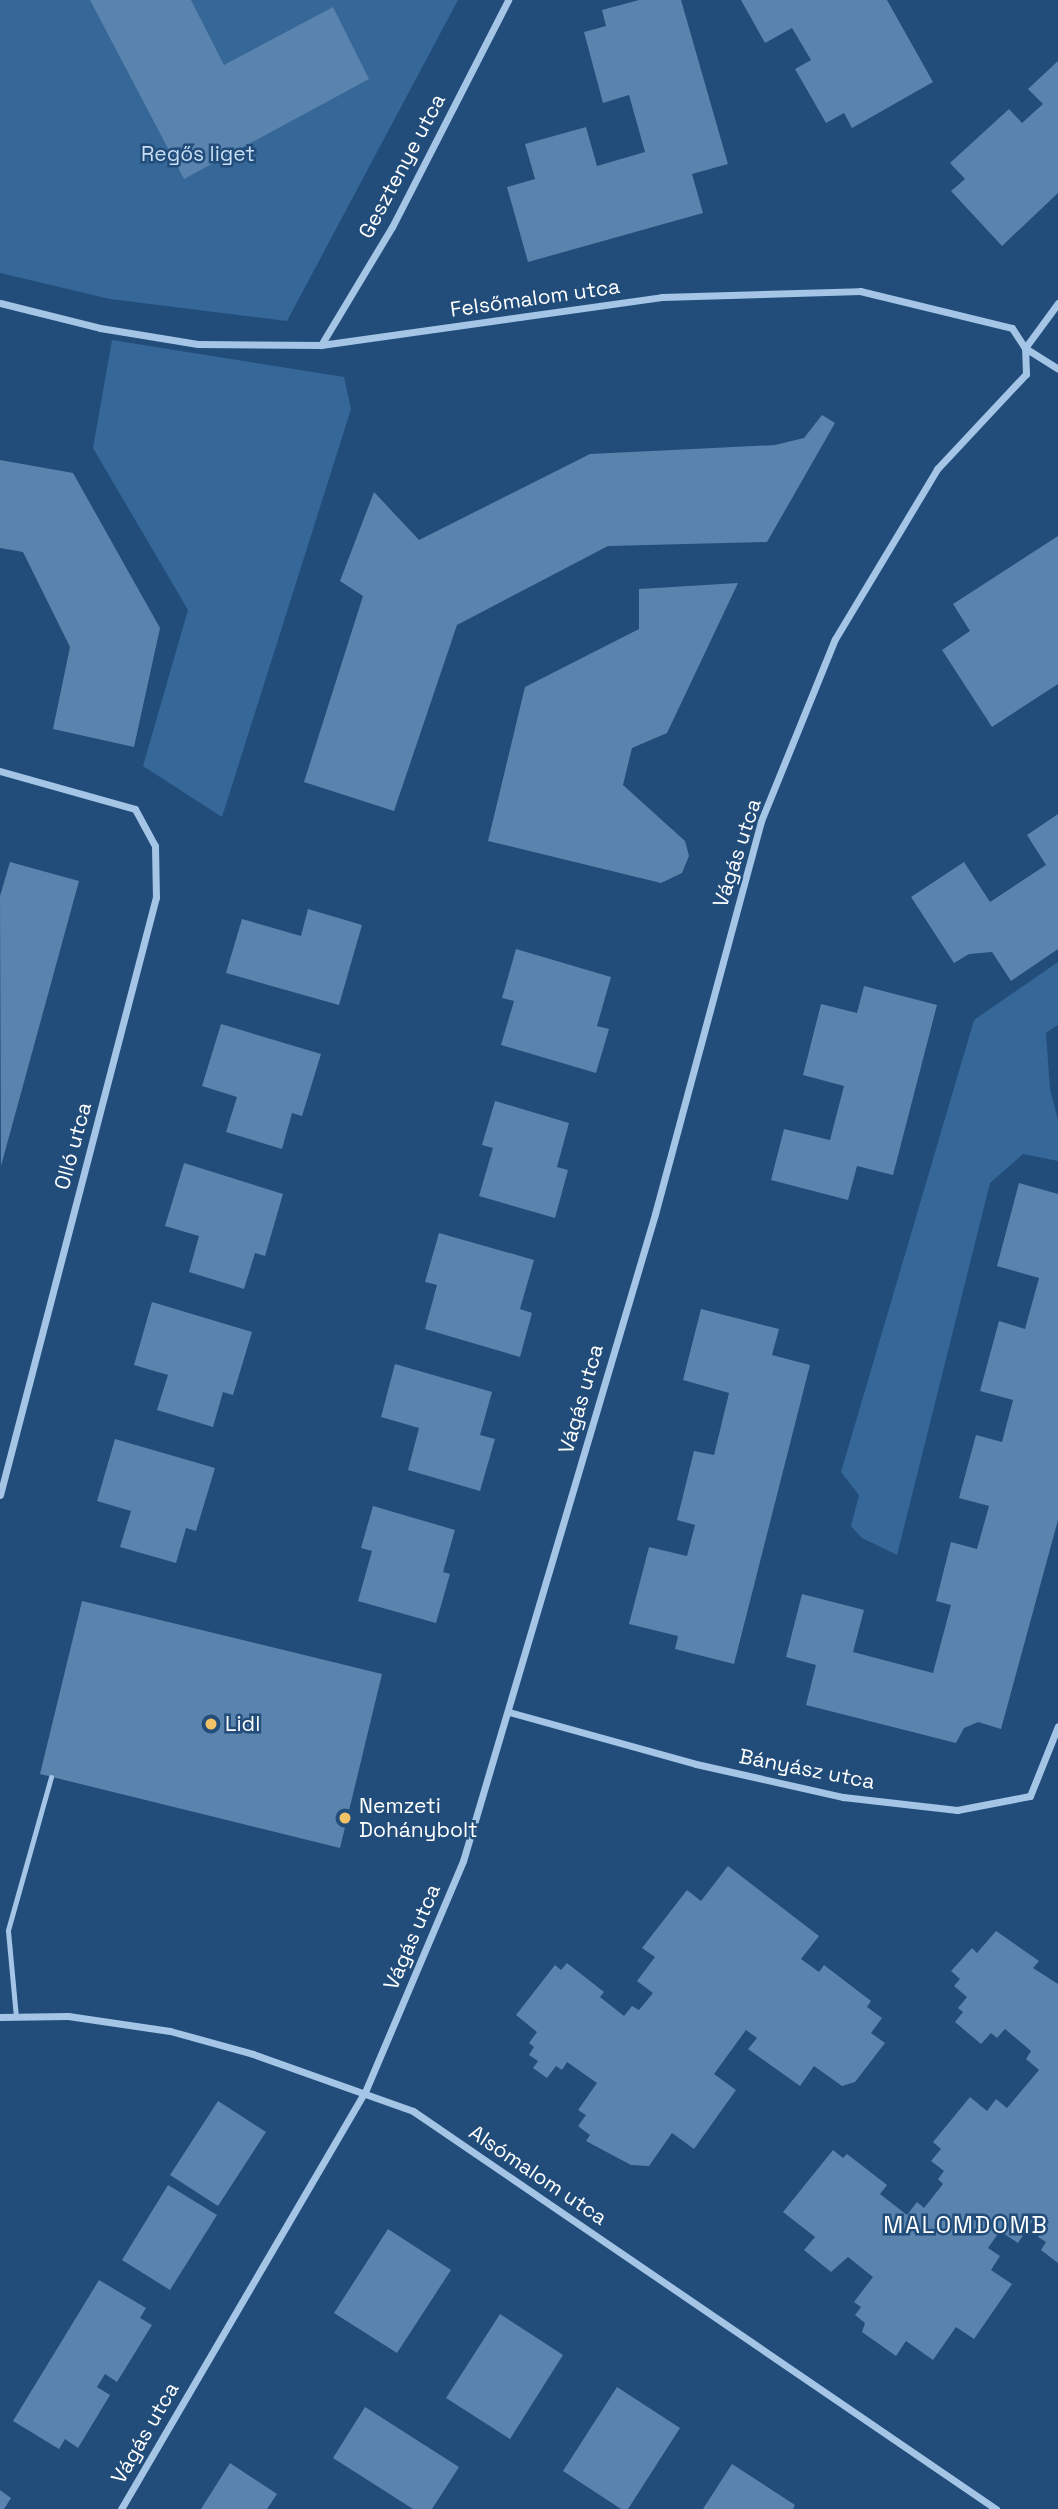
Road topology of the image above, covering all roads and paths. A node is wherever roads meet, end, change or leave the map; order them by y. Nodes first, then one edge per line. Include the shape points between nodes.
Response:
1 (508, 0) edge
2 (0, 303) edge
3 (1058, 303) edge
4 (321, 345) junction
5 (1025, 348) junction
6 (1058, 369) edge
7 (0, 771) edge
8 (0, 1495) edge
9 (509, 1712) junction
10 (1058, 1726) edge
11 (51, 1777) dead end
12 (0, 2017) edge
13 (16, 2017) junction
14 (365, 2092) junction
15 (121, 2509) edge
16 (996, 2509) edge

1 - 4 street, Gesztenye utca via 392,227
2 - 4 street, Felsőmalom utca via 100,328 198,344
3 - 5 street, Vágás utca
4 - 5 street, Felsőmalom utca via 662,297 860,291 1012,327
5 - 6 street, Felsőmalom utca
5 - 9 street, Vágás utca via 1026,374 937,470 835,639 761,821 655,1214
7 - 8 street, Olló utca via 135,809 155,846 156,898
9 - 10 street, Bányász utca via 696,1764 843,1797 957,1810 1030,1796
9 - 14 street, Vágás utca via 463,1861
11 - 13 lane via 8,1930
12 - 13 street, Alsómalom utca
13 - 14 street, Alsómalom utca via 68,2016 170,2031
14 - 15 street, Vágás utca
14 - 16 street, Alsómalom utca via 414,2111

